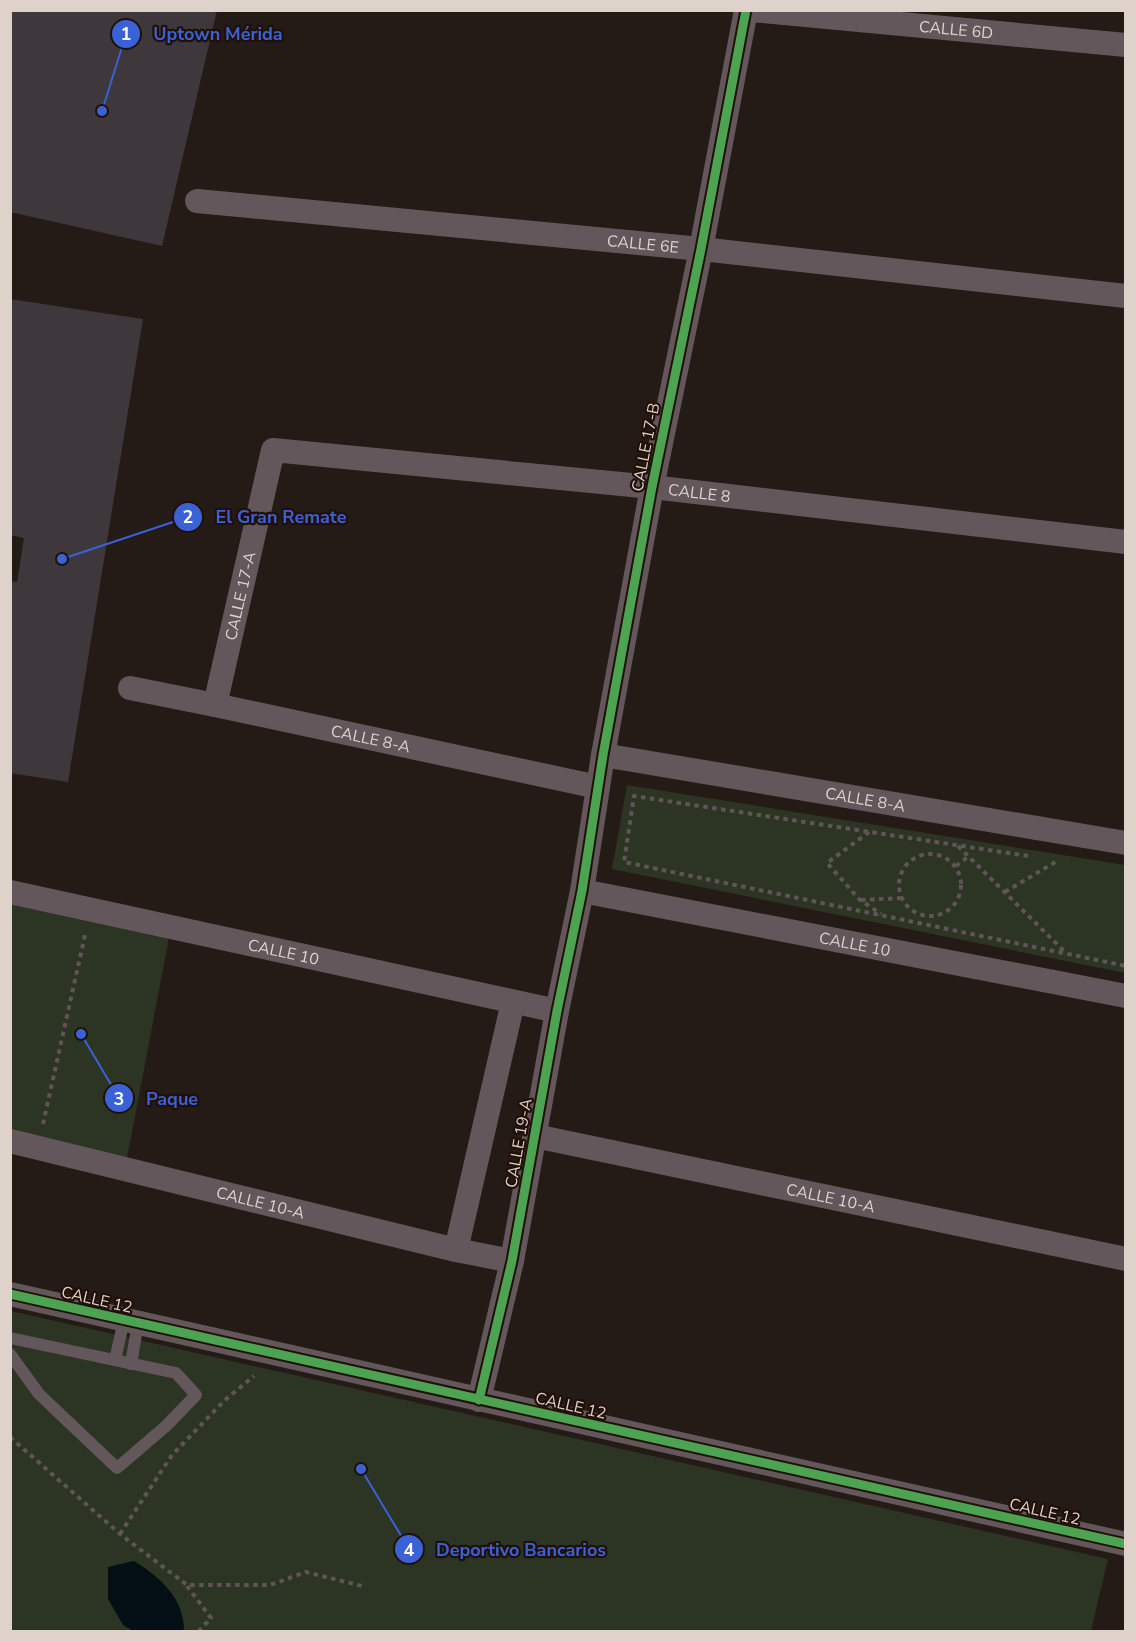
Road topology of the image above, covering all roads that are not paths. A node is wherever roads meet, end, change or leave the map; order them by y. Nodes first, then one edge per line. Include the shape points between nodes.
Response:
1 (748, 10) edge
2 (1125, 45) edge
3 (197, 201) dead end
4 (701, 249) junction
5 (1125, 296) edge
6 (273, 450) joint
7 (652, 487) junction
8 (1125, 542) edge
9 (130, 688) dead end
10 (215, 705) junction
11 (603, 755) junction
12 (598, 787) junction
13 (1125, 843) edge
14 (582, 891) junction
15 (10, 892) edge
16 (1125, 996) edge
17 (513, 1002) junction
18 (557, 1011) junction
19 (535, 1136) junction
20 (10, 1141) edge
21 (456, 1250) junction
22 (1125, 1259) edge
23 (512, 1261) junction
24 (10, 1294) edge
25 (131, 1322) junction
26 (10, 1338) edge
27 (10, 1354) edge
28 (115, 1360) junction
29 (131, 1364) junction
30 (479, 1400) junction
31 (1125, 1544) edge

1 - 2 street, CALLE 6D
1 - 4 street, CALLE 17-B
3 - 4 street, CALLE 6E
4 - 5 street, CALLE 6E
4 - 7 street, CALLE 17-B
6 - 7 street, CALLE 8
6 - 10 street, CALLE 17-A
7 - 8 street, CALLE 8
7 - 11 street, CALLE 17-B
9 - 10 street, CALLE 8-A
10 - 12 street, CALLE 8-A
11 - 12 street, CALLE 17-B
11 - 13 street, CALLE 8-A
12 - 14 street, CALLE 17-B
14 - 16 street, CALLE 10
14 - 18 street, CALLE 19-A
15 - 17 street, CALLE 10
17 - 18 street, CALLE 10
17 - 21 street
18 - 19 street, CALLE 19-A
19 - 22 street, CALLE 10-A
19 - 23 street, CALLE 19-A
20 - 21 street, CALLE 10-A
21 - 23 street, CALLE 10-A
23 - 30 street, CALLE 19-A
24 - 25 street, CALLE 12
25 - 28 lane
25 - 29 lane
25 - 30 street, CALLE 12
26 - 28 lane
27 - 29 lane via 39,1394 117,1468 196,1395 176,1373
28 - 29 lane
30 - 31 street, CALLE 12

